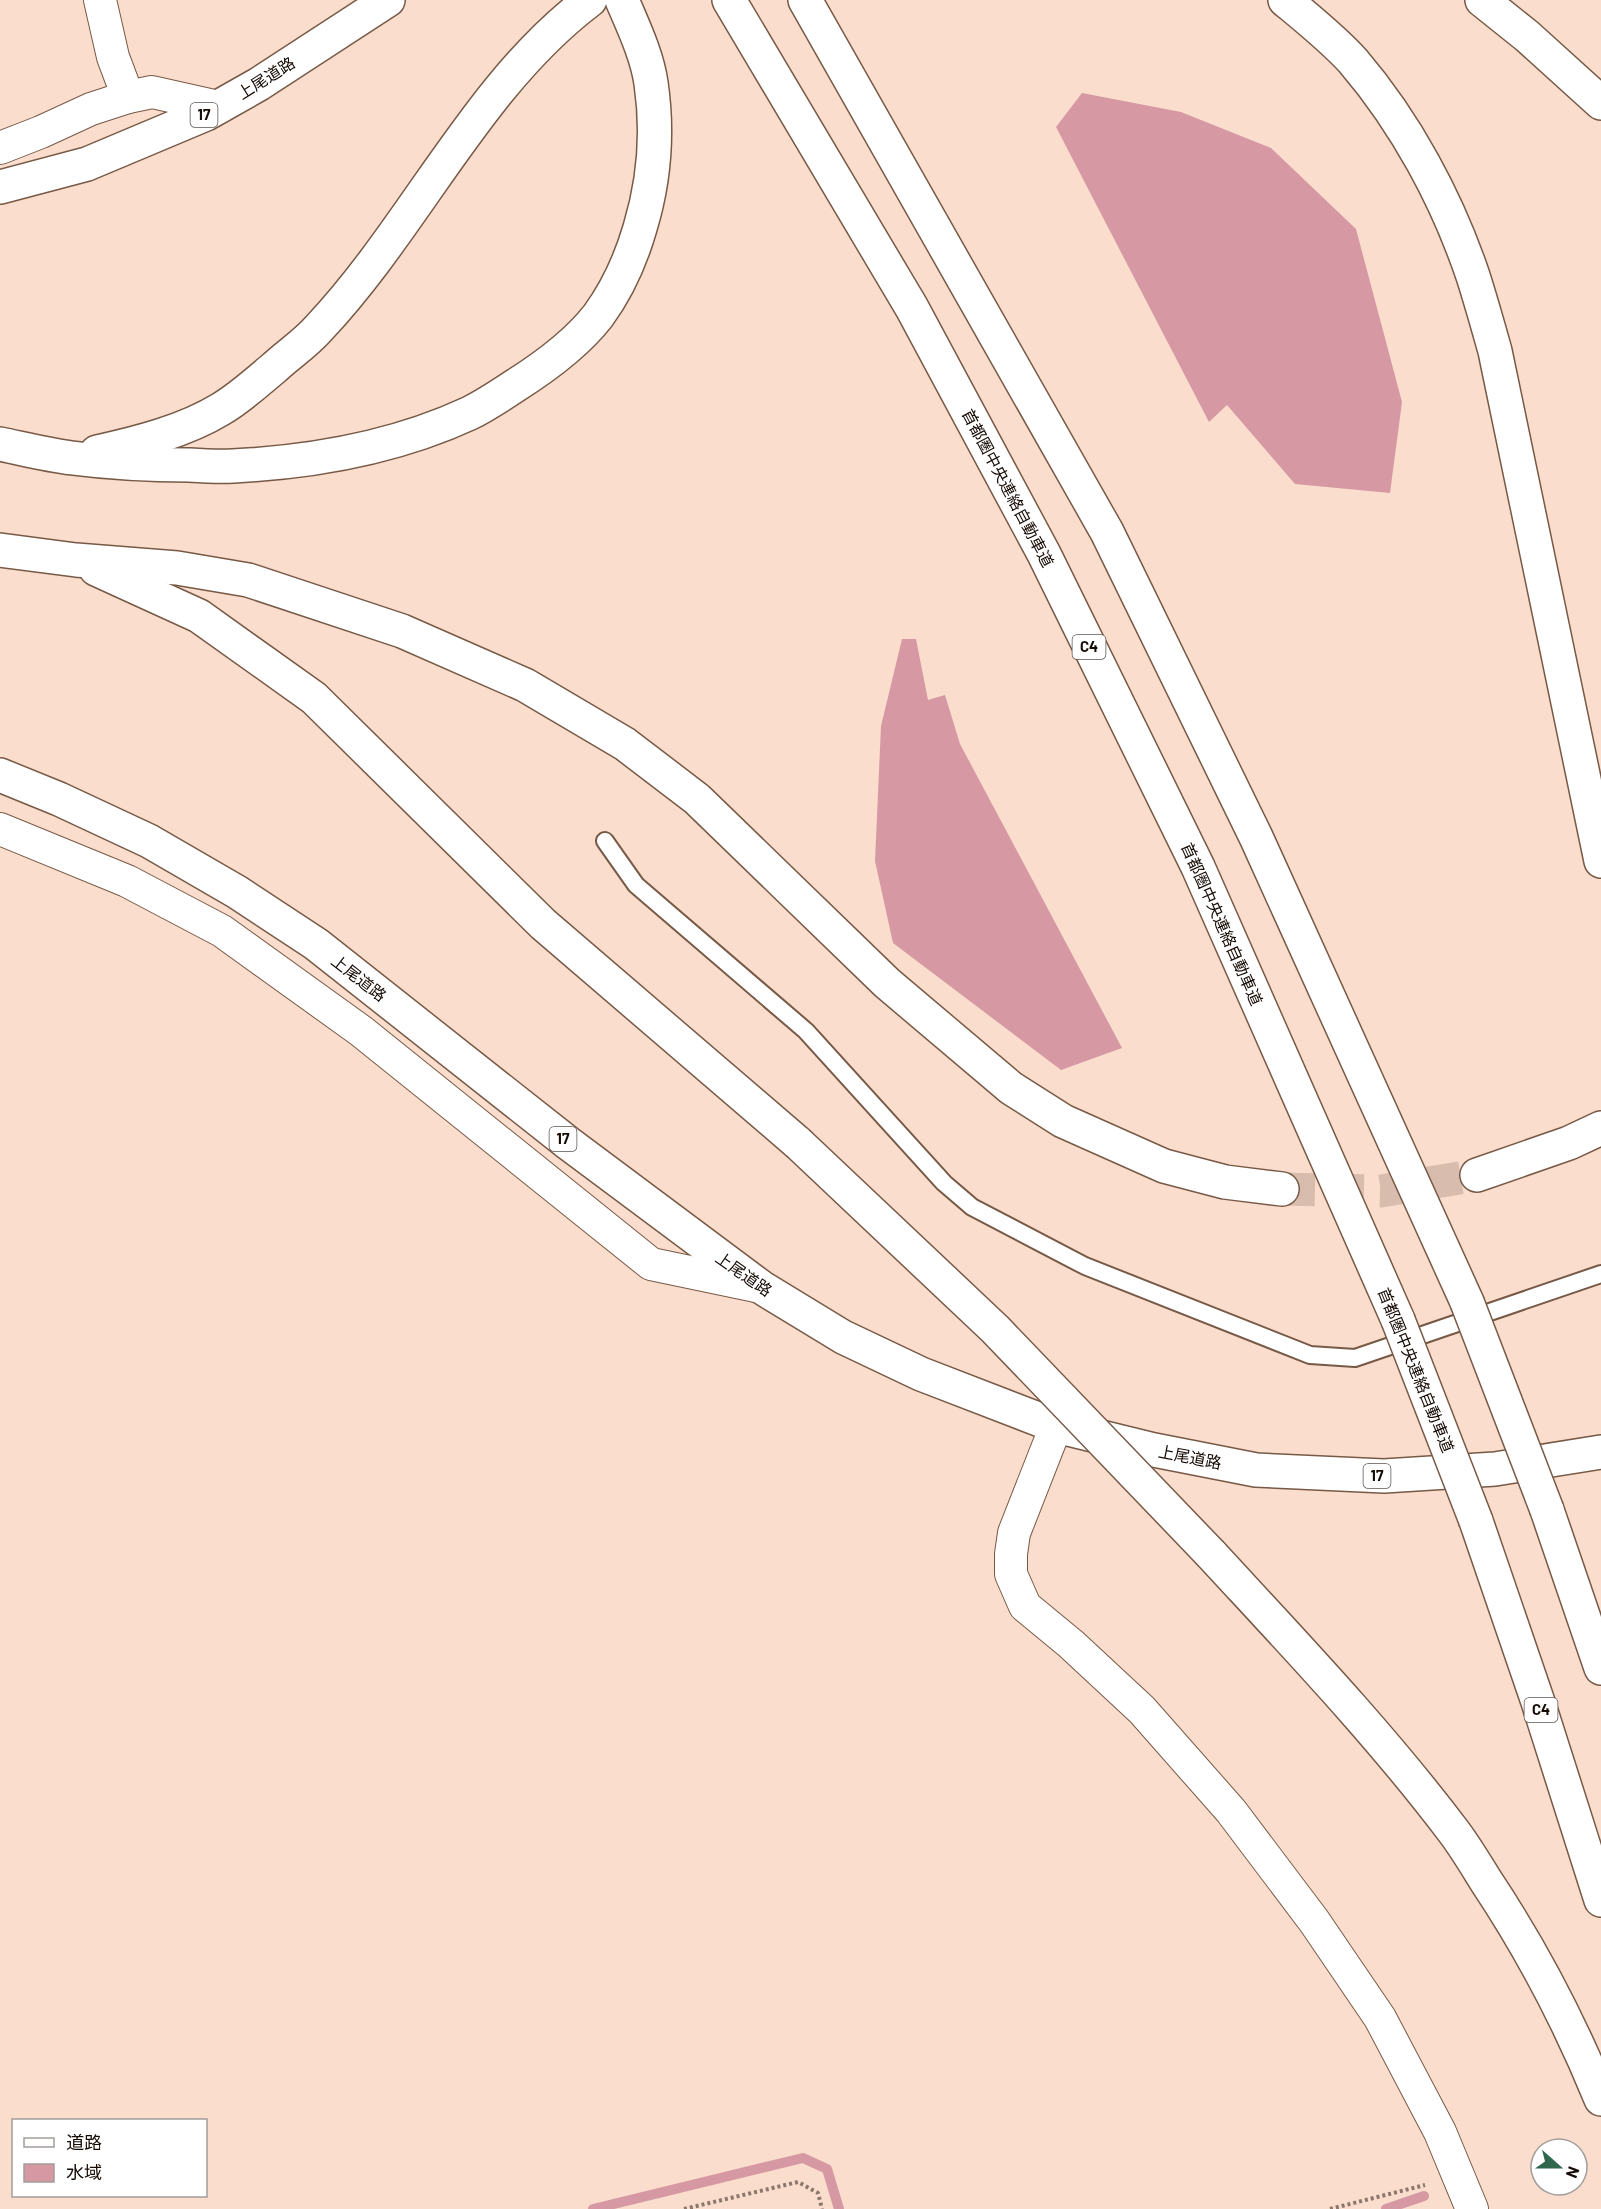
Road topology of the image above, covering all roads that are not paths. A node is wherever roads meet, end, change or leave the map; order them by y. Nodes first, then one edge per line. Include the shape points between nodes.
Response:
1 (99, 0) edge
2 (388, 0) edge
3 (590, 0) edge
4 (622, 0) edge
5 (729, 0) edge
6 (805, 0) edge
7 (1285, 0) edge
8 (1482, 0) edge
9 (128, 97) junction
10 (1601, 103) edge
11 (219, 107) junction
12 (0, 148) edge
13 (0, 187) edge
14 (0, 444) edge
15 (72, 458) junction
16 (0, 550) edge
17 (76, 560) junction
18 (0, 775) edge
19 (0, 829) edge
20 (605, 841) dead end
21 (1601, 861) edge
22 (1601, 1128) edge
23 (1477, 1175) tunnel mouth
24 (1282, 1189) tunnel mouth
25 (1601, 1274) edge
26 (761, 1287) junction
27 (1056, 1426) junction
28 (1601, 1452) edge
29 (1601, 1668) edge
30 (1601, 1900) edge
31 (1601, 2099) edge
32 (1472, 2209) edge

1 - 9 street
2 - 11 highway, 上尾道路 / 17
3 - 15 highway via 552,31 499,90 398,230 318,329 245,393 219,410 191,424 124,446
4 - 15 highway via 651,82 654,163 647,204 617,285 598,316 568,347 534,374 472,412 389,443 231,466
5 - 30 highway, 首都圏中央連絡自動車道 / C4, bridge via 912,308 1044,554 1198,867 1398,1320 1476,1521
6 - 29 highway, bridge via 1107,532 1256,837 1467,1302 1547,1510
7 - 21 highway via 1352,61 1394,115 1451,219 1473,276 1495,351 1520,465
8 - 10 highway
9 - 11 street via 152,92
9 - 12 street
11 - 13 highway, 上尾道路 / 17 via 87,164
14 - 15 highway
16 - 17 highway
17 - 24 highway via 177,568 248,580 402,631 525,685 625,744 697,799 887,983 1011,1088 1063,1121 1164,1166 1225,1182
17 - 31 highway, bridge via 199,616 314,698 543,924 798,1143 995,1329 1211,1554 1397,1761 1455,1834 1513,1921 1551,1988
18 - 26 highway, 上尾道路 / 17 via 149,841 316,944 568,1143
19 - 26 street via 127,881 222,931 361,1031 651,1264
20 - 25 lane via 636,885 806,1030 944,1183 972,1207 1085,1266 1310,1355 1355,1358
22 - 23 highway
26 - 27 highway, 上尾道路 / 17 via 843,1337 921,1374
27 - 28 highway, 上尾道路 / 17 via 1256,1470 1384,1476 1495,1469
27 - 32 street via 1014,1533 1011,1574 1025,1606 1142,1710 1232,1811 1314,1921 1380,2018 1440,2132

